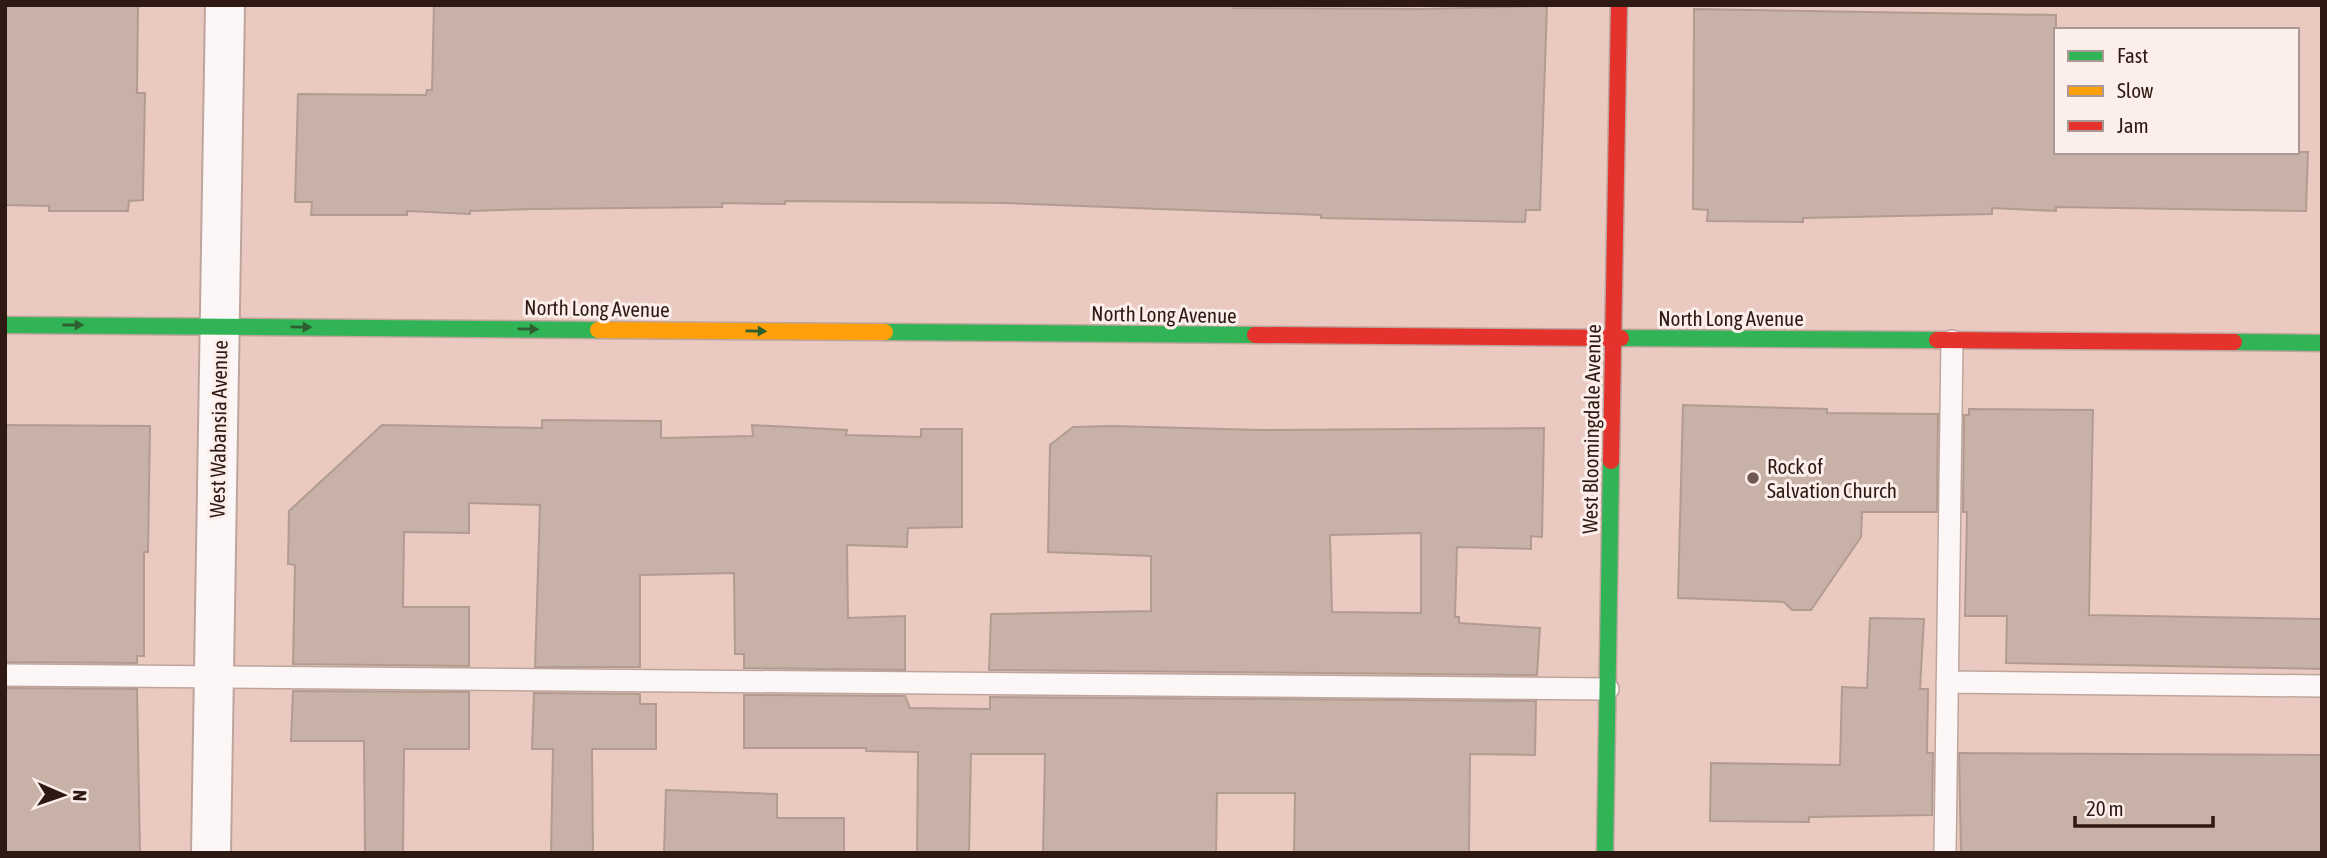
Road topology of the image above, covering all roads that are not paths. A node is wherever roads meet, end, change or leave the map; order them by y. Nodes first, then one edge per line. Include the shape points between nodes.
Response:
1 (225, 5) edge
2 (1619, 5) edge
3 (5, 325) edge
4 (219, 326) junction
5 (1614, 339) junction
6 (1952, 341) junction
7 (2322, 343) edge
8 (5, 675) edge
9 (214, 677) junction
10 (1947, 682) junction
11 (2322, 686) edge
12 (1608, 689) junction
13 (211, 853) edge
14 (1605, 853) edge
15 (1945, 853) edge

1 - 4 street, West Wabansia Avenue
2 - 5 street, West Bloomingdale Avenue
3 -> 4 street, North Long Avenue
4 -> 5 street, North Long Avenue
4 - 9 street, West Wabansia Avenue
5 - 6 street, North Long Avenue
5 - 12 street, West Bloomingdale Avenue
6 - 7 street, North Long Avenue
6 - 10 lane
8 - 9 lane
9 - 12 lane
9 - 13 street, West Wabansia Avenue
10 - 11 lane
10 - 15 lane
12 - 14 street, West Bloomingdale Avenue

